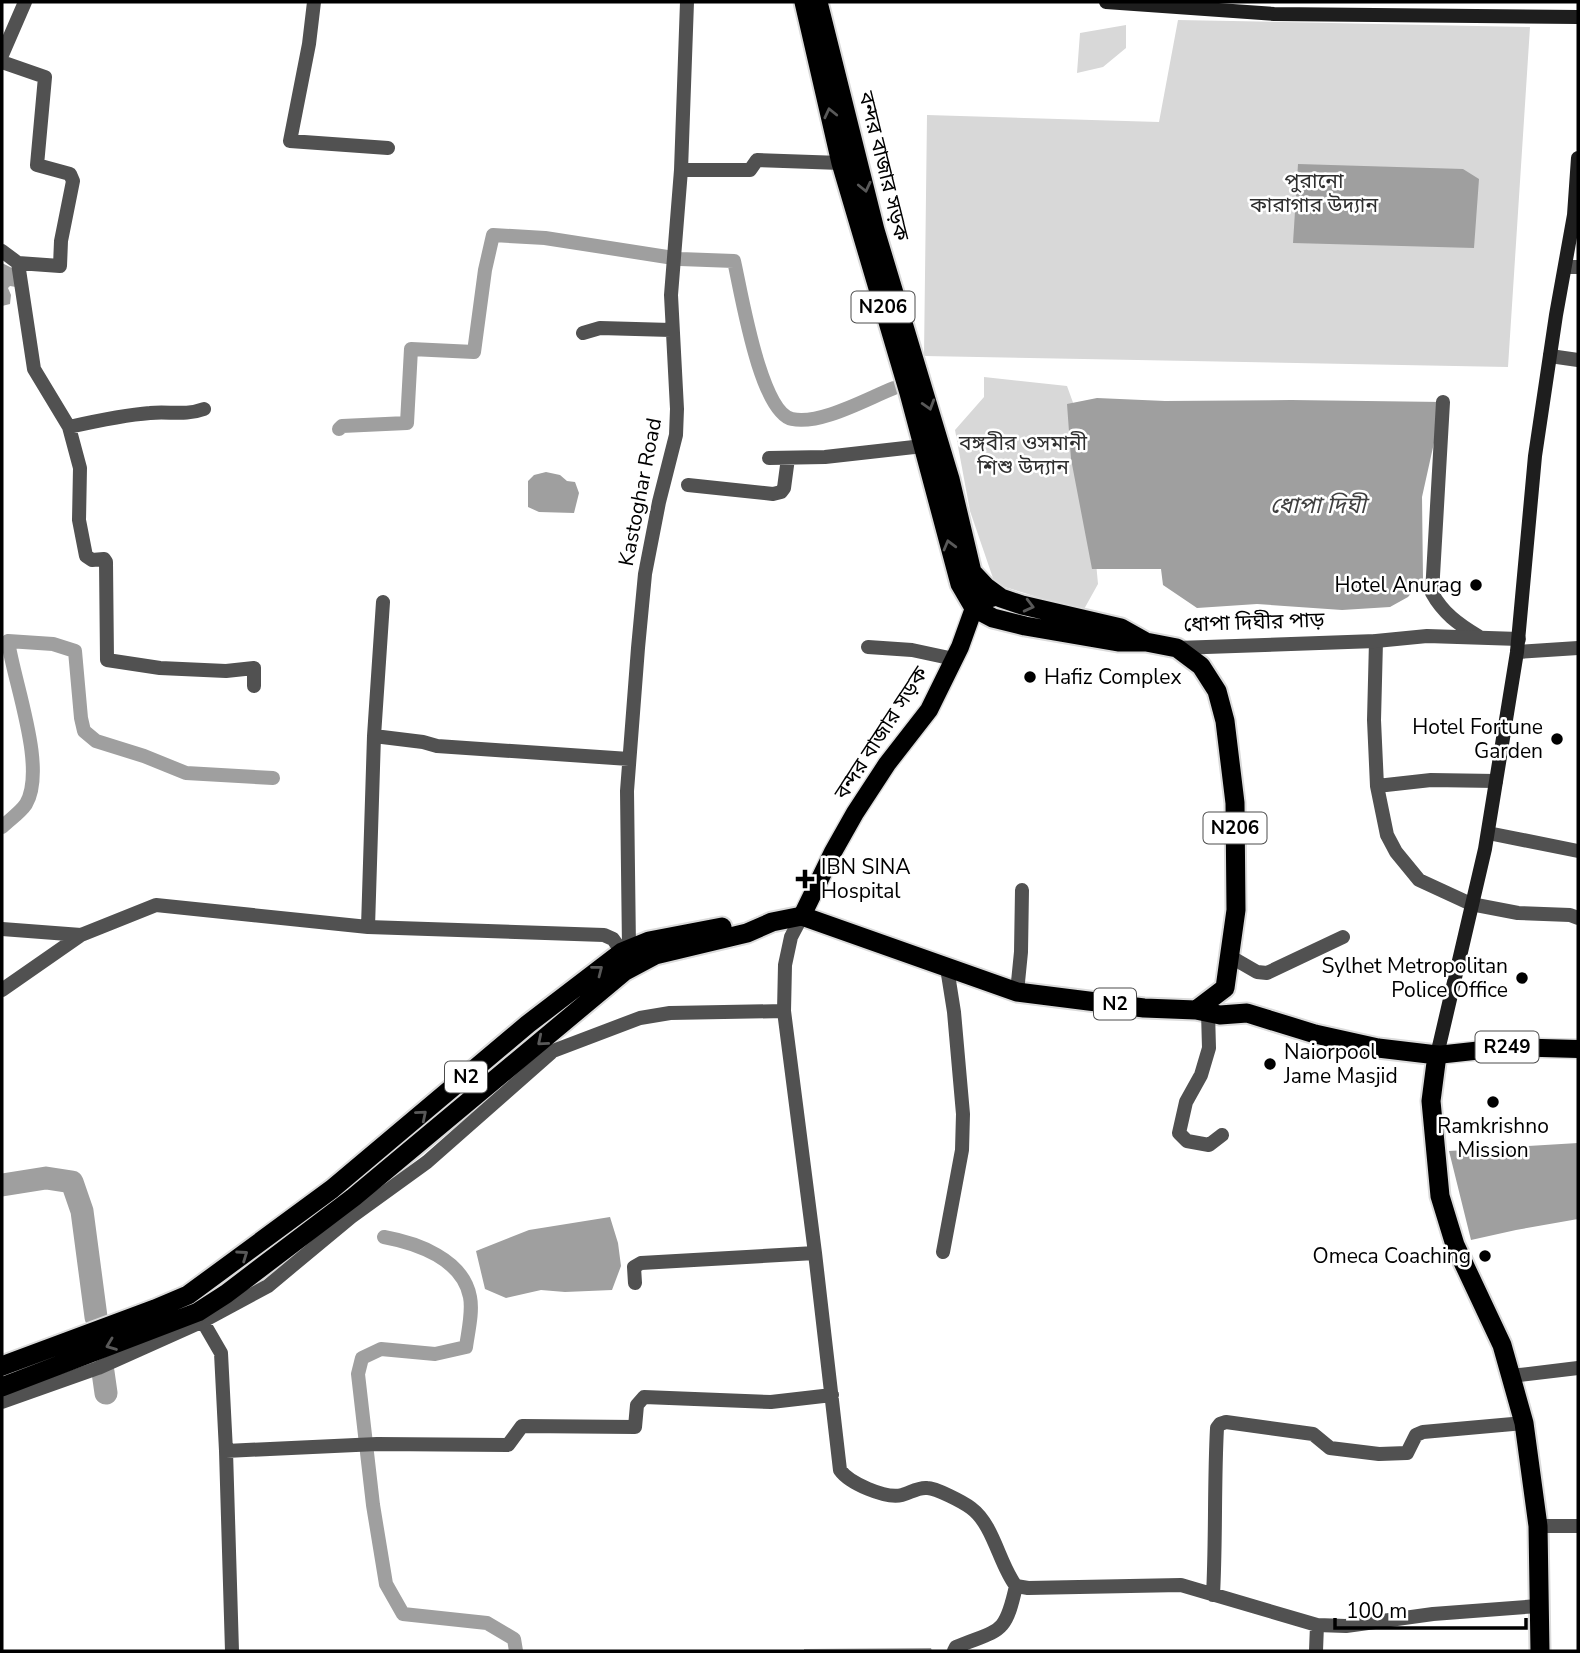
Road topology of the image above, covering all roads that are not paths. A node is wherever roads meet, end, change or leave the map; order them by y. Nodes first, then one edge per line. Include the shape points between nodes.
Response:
1 (25, 2) edge
2 (314, 2) edge
3 (687, 2) edge
4 (804, 2) edge
5 (818, 2) edge
6 (1106, 2) edge
7 (1578, 17) edge
8 (2, 55) edge
9 (2, 62) edge
10 (388, 148) dead end
11 (1578, 158) edge
12 (841, 163) junction
13 (681, 170) junction
14 (2, 251) edge
15 (18, 263) junction
16 (1572, 267) edge
17 (671, 330) junction
18 (583, 333) dead end
19 (1550, 356) junction
20 (1578, 359) edge
21 (1443, 402) dead end
22 (204, 409) dead end
23 (69, 427) junction
24 (923, 446) junction
25 (769, 458) dead end
26 (788, 458) junction
27 (688, 485) dead end
28 (972, 572) junction
29 (998, 596) junction
30 (383, 602) dead end
31 (974, 608) junction
32 (998, 619) junction
33 (964, 635) junction
34 (1478, 636) junction
35 (1376, 641) junction
36 (1146, 642) junction
37 (1518, 645) junction
38 (868, 647) dead end
39 (1177, 648) junction
40 (1578, 648) edge
41 (954, 659) junction
42 (254, 686) dead end
43 (374, 736) junction
44 (629, 759) junction
45 (1496, 781) junction
46 (1377, 786) junction
47 (1488, 833) junction
48 (1578, 851) edge
49 (1022, 890) dead end
50 (1471, 904) junction
51 (802, 916) junction
52 (1578, 918) edge
53 (772, 922) junction
54 (368, 928) junction
55 (2, 929) edge
56 (81, 935) junction
57 (1343, 937) dead end
58 (626, 950) junction
59 (1231, 957) junction
60 (947, 968) junction
61 (1226, 988) junction
62 (2, 990) edge
63 (1017, 992) junction
64 (784, 1010) junction
65 (1202, 1011) junction
66 (1247, 1013) junction
67 (1578, 1049) edge
68 (1437, 1055) junction
69 (1222, 1135) dead end
70 (943, 1252) dead end
71 (815, 1253) junction
72 (635, 1283) dead end
73 (188, 1295) junction
74 (200, 1317) junction
75 (2, 1366) edge
76 (1578, 1368) edge
77 (1511, 1376) junction
78 (2, 1387) edge
79 (832, 1395) junction
80 (2, 1402) edge
81 (1524, 1423) junction
82 (226, 1451) junction
83 (1538, 1526) junction
84 (1578, 1526) edge
85 (1016, 1586) junction
86 (1213, 1595) junction
87 (1538, 1605) junction
88 (1317, 1625) junction
89 (232, 1651) edge
90 (954, 1651) edge
91 (1316, 1651) edge
92 (1540, 1651) edge

1 - 8 street
2 - 10 street via 290,141
3 - 13 street, Kastoghar Road
12 -> 4 highway, N206
5 -> 28 highway, বন্দর বাজার সড়ক / N206 via 875,230 938,434
6 - 7 main road via 1273,13
9 - 15 street via 45,77 37,165 70,174 73,181 60,266
11 - 16 main road
12 - 13 street via 757,160 750,170
12 - 24 highway, N206
13 - 17 street, Kastoghar Road
14 - 15 street
15 - 23 street via 34,369
16 - 19 main road
17 - 18 street via 600,328
17 - 44 street, Kastoghar Road via 676,435 645,574
19 - 20 street
19 - 37 main road via 1535,456
21 - 34 street via 1432,593 1452,619
22 - 23 street via 191,414 154,412
23 - 42 street via 80,468 79,520 86,556 106,562 107,660 160,668 254,668
24 - 26 street
31 -> 24 highway, N206 via 960,584
25 - 26 street
26 - 27 street via 781,492
28 - 29 highway, N206
28 - 31 highway, বন্দর বাজার সড়ক / N206
29 - 31 main road
29 -> 36 highway, N206 via 1121,628
30 - 43 street
31 - 32 highway, N206
31 - 33 main road, বন্দর বাজার সড়ক
32 - 33 main road
32 - 36 highway, ধোপা দিঘীর পাড় / N206 via 1118,642
33 - 41 main road, বন্দর বাজার সড়ক
34 - 35 street, ধোপা দিঘীর পাড়
34 - 37 street, ধোপা দিঘীর পাড়
35 - 39 street, ধোপা দিঘীর পাড়
35 - 46 street
36 - 39 highway, ধোপা দিঘীর পাড় / N206
37 - 40 street, ধোপা দিঘীর পাড়
37 - 45 main road
38 - 41 street
39 - 59 highway, N206 via 1201,666 1217,691 1225,721 1235,803 1236,910
41 - 51 main road, বন্দর বাজার সড়ক via 929,710 855,813
43 - 44 street via 437,746
43 - 54 street
44 - 58 street, Kastoghar Road
45 - 46 street via 1431,780
45 - 47 main road
46 - 50 street via 1387,835 1408,867 1419,880
47 - 48 street
47 - 50 main road
49 - 63 street
50 - 52 street
50 - 68 main road
51 - 53 highway, N2
51 - 60 highway, N2
51 - 64 street via 791,937 785,965
53 - 58 highway, N2 via 746,922 662,938
53 -> 74 highway, N2 via 747,933 655,955 625,971 354,1197
54 - 56 street via 156,905
54 - 58 street via 604,935
55 - 56 street
56 - 62 street
57 - 59 street via 1267,973
73 -> 58 highway, N2 via 332,1189 528,1024
59 - 61 highway, N206
60 - 63 highway, N2
60 - 70 street via 963,1114 962,1150
61 - 65 highway
61 - 66 highway
63 - 65 highway, N2
64 - 71 street
64 - 74 street via 640,1018 553,1051 428,1162 351,1217 268,1286
65 - 66 highway, N2
65 - 69 street via 1209,1048 1186,1102 1179,1133 1187,1142 1209,1145
66 - 68 highway, N2 via 1378,1048
67 - 68 main road, R249 via 1510,1047
68 - 77 highway via 1431,1101 1440,1196 1455,1245 1502,1345
71 - 72 street via 640,1263 634,1267
71 - 79 street
73 - 74 street
73 - 75 highway, N2
74 -> 78 highway, N2
74 - 80 street via 98,1368
74 - 82 street via 220,1353
76 - 77 street
77 - 81 highway
79 - 82 street via 771,1402 643,1397 637,1405 635,1427 522,1426 508,1445 377,1444
79 - 85 street via 844,1477 890,1496 931,1488 970,1507 996,1543
81 - 83 highway
81 - 86 street via 1423,1432 1416,1435 1407,1453 1379,1454 1330,1448 1313,1434 1294,1430 1220,1424 1213,1497
82 - 89 street
83 - 84 street
83 - 87 highway
85 - 86 street via 1181,1585
85 - 90 street via 1001,1629
86 - 88 street
87 - 88 street via 1346,1626
87 - 92 highway
88 - 91 street

